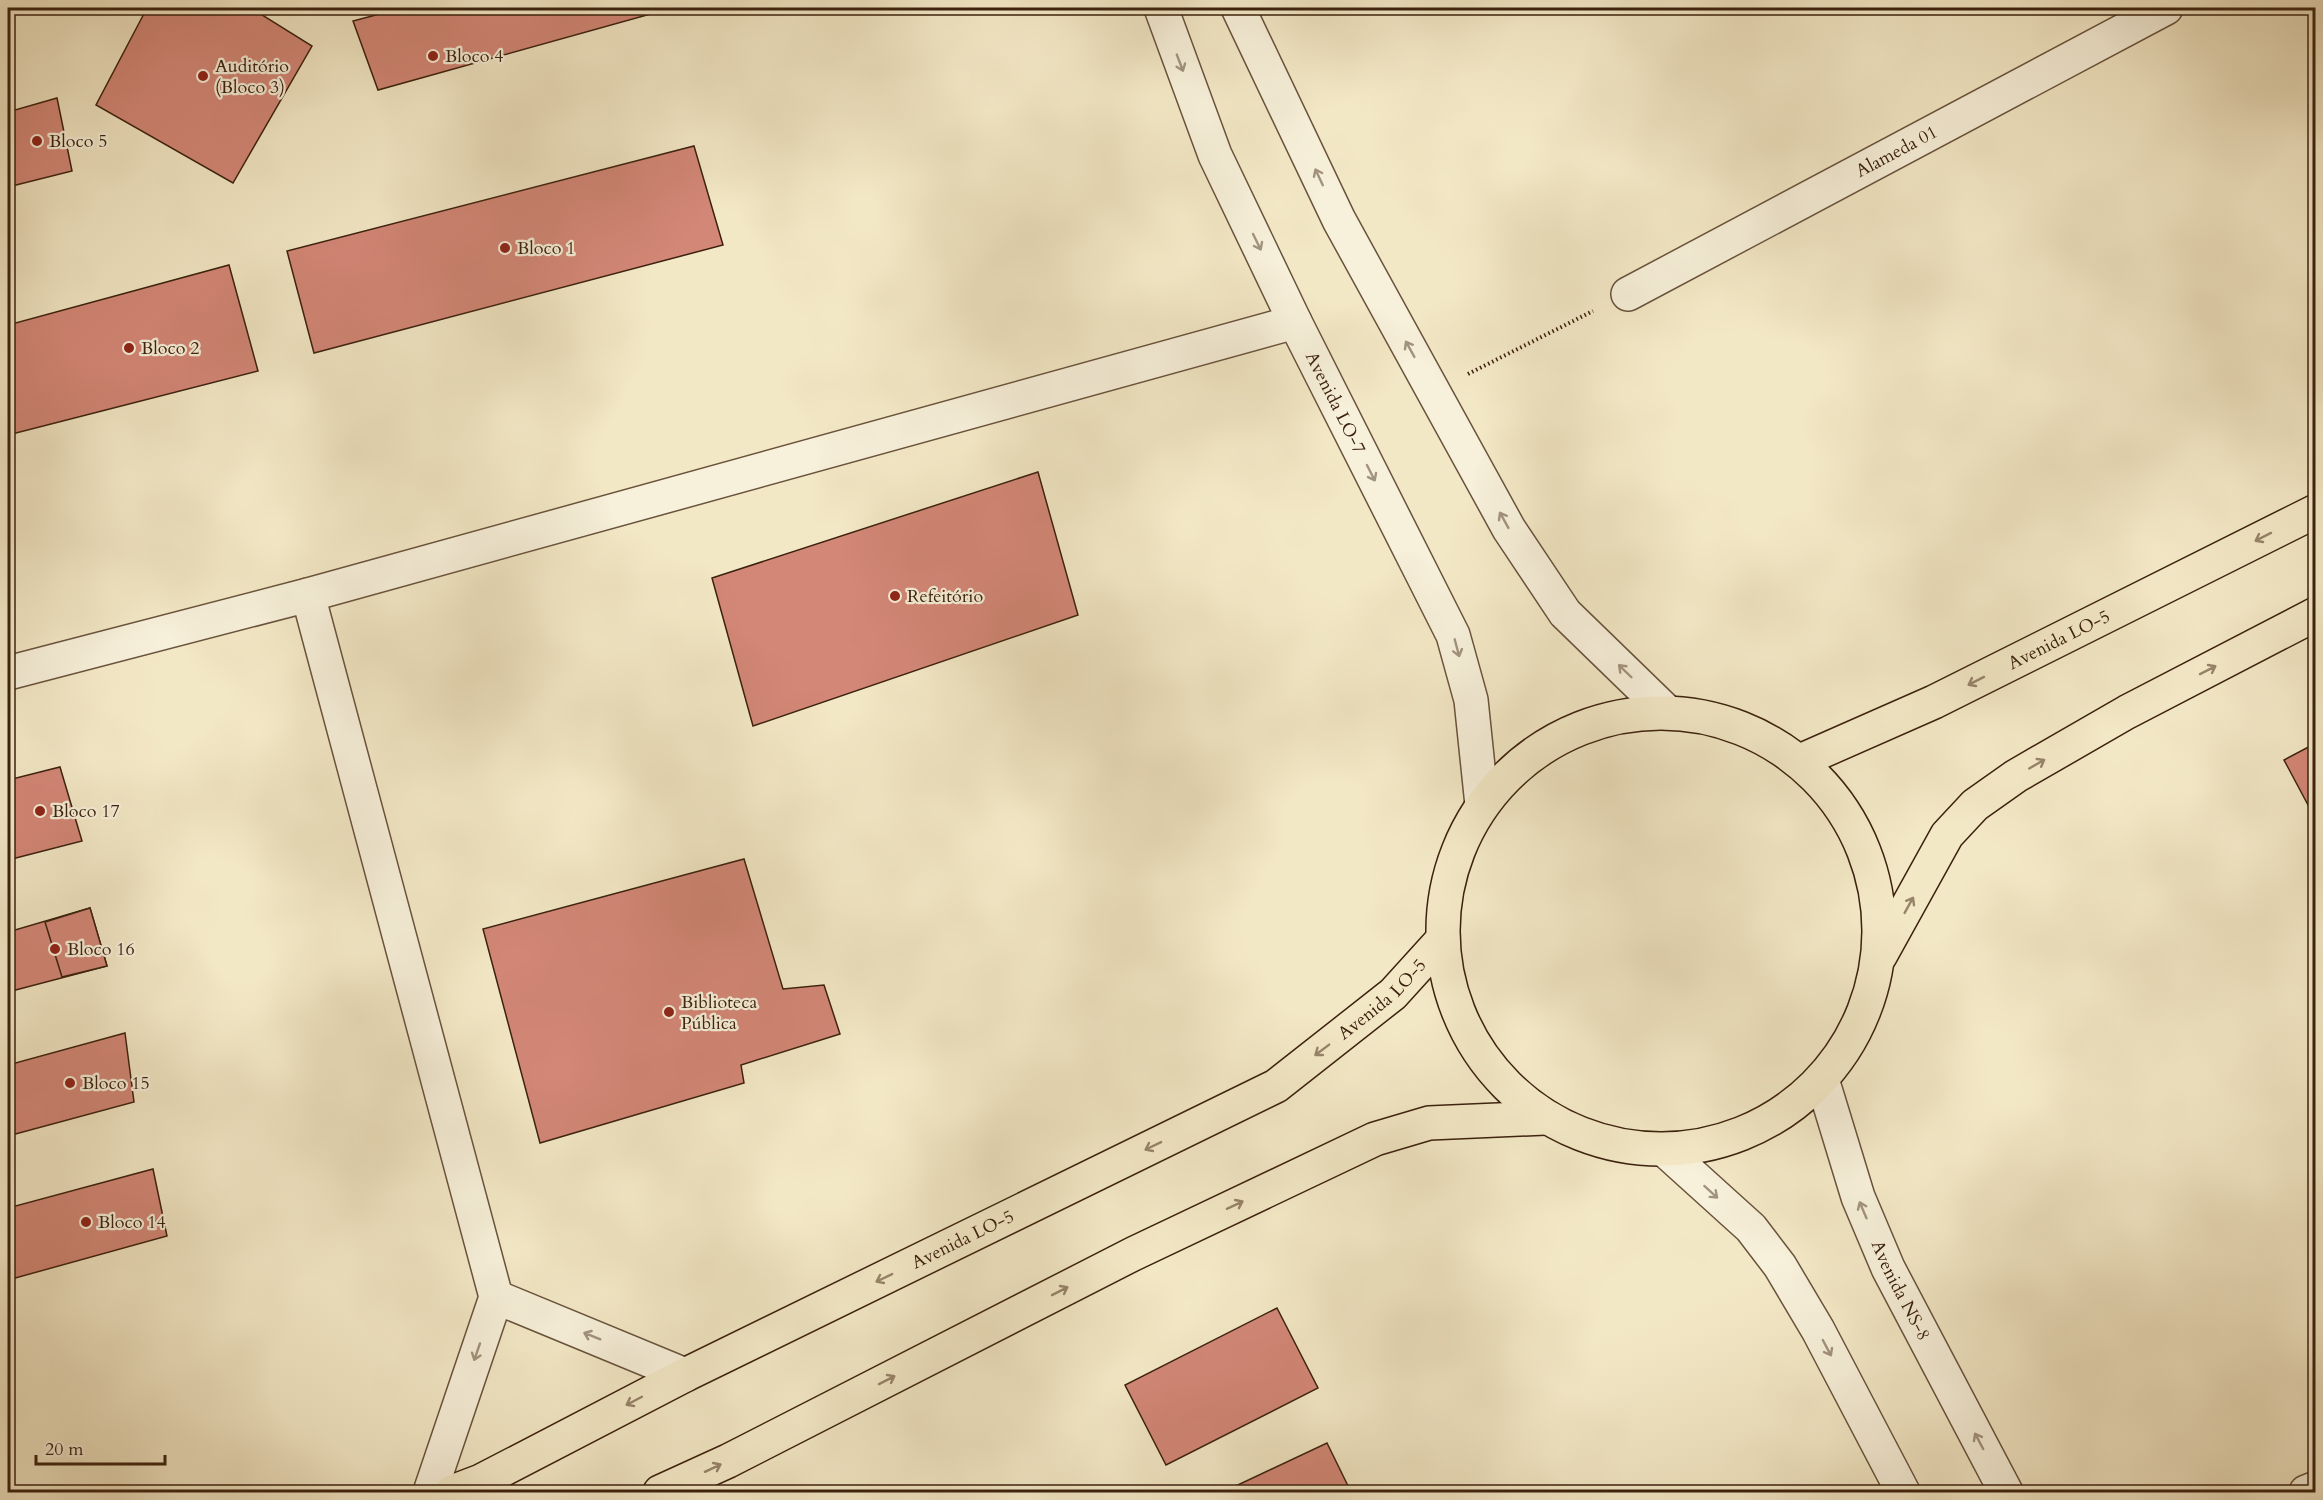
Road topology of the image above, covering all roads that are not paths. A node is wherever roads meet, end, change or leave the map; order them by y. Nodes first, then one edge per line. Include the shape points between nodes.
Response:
1 (1161, 8) edge
2 (1238, 8) edge
3 (2166, 8) edge
4 (1628, 294) road end
5 (1295, 322) junction
6 (2316, 511) edge
7 (308, 595) junction
8 (2316, 614) edge
9 (8, 673) edge
10 (1667, 712) junction
11 (1800, 760) junction
12 (1482, 805) junction
13 (1442, 940) junction
14 (1880, 956) junction
15 (1822, 1079) junction
16 (1545, 1118) junction
17 (1668, 1153) junction
18 (496, 1297) junction
19 (685, 1375) junction
20 (2316, 1488) edge
21 (430, 1492) edge
22 (452, 1492) edge
23 (660, 1492) edge
24 (1903, 1492) edge
25 (2006, 1492) edge
26 (2306, 1492) edge

1 -> 5 street, Avenida LO-7 via 1215,155
10 -> 2 street via 1565,612 1509,529 1338,220
3 - 4 street, Alameda 01
5 - 7 street
5 -> 12 street, Avenida LO-7 via 1453,634 1471,700
6 -> 11 main road, Avenida LO-5 via 1934,702
7 - 9 street
7 - 18 street
14 -> 8 main road via 1947,835 1975,805 2016,776 2127,712
10 - 11 main road via 1737,725
10 - 12 main road via 1596,722 1532,754
11 - 14 main road via 1848,815 1876,883
12 - 13 main road via 1451,869
13 - 16 main road via 1455,1010 1491,1071
13 -> 19 main road, Avenida LO-5 via 1393,994 1276,1086
14 - 15 main road via 1859,1027
15 - 17 main road via 1756,1129
25 -> 15 street, Avenida NS-8 via 1888,1268 1858,1197
16 - 17 main road via 1611,1145
23 -> 16 main road via 1133,1254 1375,1139 1429,1123
17 -> 24 street via 1751,1228 1780,1266
19 -> 18 street
18 -> 21 street
19 -> 22 main road, Avenida LO-5 via 481,1481
20 - 26 street

